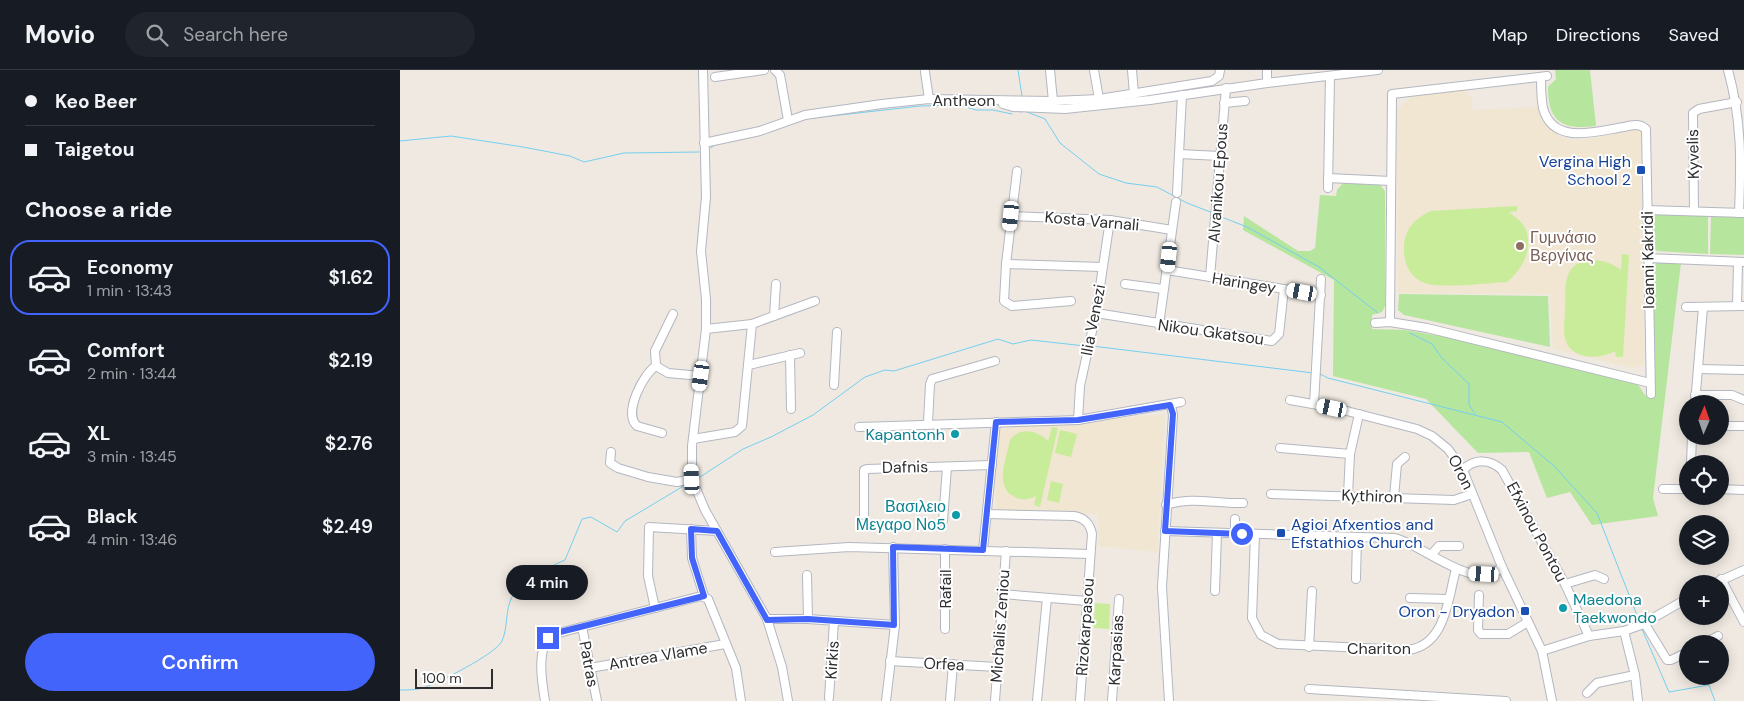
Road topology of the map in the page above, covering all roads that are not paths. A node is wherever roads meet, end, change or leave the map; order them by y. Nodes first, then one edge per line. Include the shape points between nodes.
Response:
1 (703, 70) edge
2 (764, 70) edge
3 (776, 70) edge
4 (1050, 70) edge
5 (1094, 70) edge
6 (1132, 70) edge
7 (1220, 70) edge
8 (1267, 70) edge
9 (1378, 70) edge
10 (1728, 70) edge
11 (925, 72) dead end
12 (1330, 76) junction
13 (716, 77) dead end
14 (1266, 83) junction
15 (1226, 88) junction
16 (1134, 94) junction
17 (1182, 95) junction
18 (928, 99) junction
19 (1099, 99) junction
20 (1053, 101) junction
21 (1246, 101) dead end
22 (1736, 102) junction
23 (1224, 103) junction
24 (1003, 104) dead end
25 (1024, 104) junction
26 (788, 120) junction
27 (704, 143) junction
28 (1179, 154) junction
29 (1220, 156) junction
30 (1742, 163) edge
31 (1017, 171) dead end
32 (1328, 178) junction
33 (1391, 181) junction
34 (1328, 188) dead end
35 (1177, 193) dead end
36 (1176, 202) dead end
37 (1647, 210) junction
38 (1694, 211) junction
39 (1742, 213) edge
40 (1011, 216) junction
41 (1110, 220) junction
42 (1172, 230) junction
43 (1647, 258) junction
44 (1741, 262) edge
45 (1006, 264) junction
46 (1102, 267) junction
47 (1168, 270) junction
48 (1210, 278) junction
49 (1321, 279) dead end
50 (776, 284) dead end
51 (1125, 284) dead end
52 (1163, 289) junction
53 (1284, 289) junction
54 (1321, 295) junction
55 (815, 301) dead end
56 (1071, 301) dead end
57 (1740, 306) edge
58 (1686, 307) dead end
59 (1703, 307) junction
60 (673, 314) dead end
61 (1096, 314) junction
62 (774, 316) junction
63 (1390, 322) junction
64 (1375, 323) dead end
65 (752, 324) junction
66 (1158, 325) junction
67 (706, 328) junction
68 (837, 332) dead end
69 (800, 353) dead end
70 (790, 355) junction
71 (995, 361) dead end
72 (749, 365) junction
73 (656, 366) junction
74 (1698, 369) junction
75 (1744, 370) edge
76 (701, 376) junction
77 (1650, 383) junction
78 (834, 385) dead end
79 (1651, 394) dead end
80 (1695, 395) edge
81 (1729, 395) edge
82 (1290, 400) dead end
83 (1744, 400) edge
84 (1181, 402) dead end
85 (1314, 404) junction
86 (1170, 405) junction
87 (791, 409) dead end
88 (1359, 414) junction
89 (1078, 420) junction
90 (996, 422) junction
91 (928, 423) junction
92 (1729, 426) edge
93 (1744, 426) edge
94 (859, 427) dead end
95 (662, 433) dead end
96 (693, 439) junction
97 (1280, 448) dead end
98 (611, 452) dead end
99 (1350, 454) junction
100 (1405, 457) dead end
101 (992, 464) junction
102 (947, 467) junction
103 (1463, 470) junction
104 (692, 479) junction
105 (1663, 489) dead end
106 (1679, 489) edge
107 (1729, 489) edge
108 (1744, 490) edge
109 (1271, 494) dead end
110 (1472, 494) junction
111 (1348, 495) junction
112 (1394, 497) junction
113 (1243, 503) dead end
114 (1166, 505) junction
115 (987, 514) junction
116 (864, 515) dead end
117 (1235, 518) dead end
118 (943, 521) dead end
119 (691, 529) junction
120 (717, 531) junction
121 (1165, 531) junction
122 (1217, 533) junction
123 (1235, 534) junction
124 (1254, 534) junction
125 (1357, 537) junction
126 (1459, 546) dead end
127 (893, 547) junction
128 (945, 549) junction
129 (983, 550) junction
130 (1006, 551) junction
131 (775, 552) dead end
132 (1090, 554) junction
133 (1430, 555) junction
134 (1502, 567) junction
135 (1456, 569) junction
136 (1744, 570) edge
137 (807, 575) dead end
138 (1729, 577) edge
139 (1356, 579) dead end
140 (1604, 579) dead end
141 (1565, 584) junction
142 (1215, 591) dead end
143 (1312, 591) dead end
144 (1002, 594) junction
145 (1479, 594) dead end
146 (1729, 595) edge
147 (704, 596) junction
148 (1048, 598) junction
149 (1410, 598) dead end
150 (1119, 599) dead end
151 (1447, 599) junction
152 (1087, 601) junction
153 (1679, 603) edge
154 (655, 608) junction
155 (808, 619) junction
156 (767, 620) junction
157 (834, 621) junction
158 (1528, 622) junction
159 (1744, 622) edge
160 (1643, 624) junction
161 (894, 625) junction
162 (582, 627) junction
163 (945, 629) dead end
164 (1624, 631) junction
165 (1589, 636) junction
166 (725, 644) junction
167 (1309, 647) junction
168 (1542, 652) junction
169 (1679, 656) edge
170 (890, 661) junction
171 (953, 664) junction
172 (997, 667) junction
173 (590, 668) junction
174 (1635, 675) junction
175 (1309, 689) dead end
176 (1352, 692) junction
177 (1587, 693) dead end
178 (829, 698) dead end
179 (545, 701) edge
180 (597, 701) edge
181 (742, 701) edge
182 (788, 701) edge
183 (886, 701) edge
184 (950, 701) edge
185 (995, 701) edge
186 (1037, 701) edge
187 (1080, 701) edge
188 (1112, 701) edge
189 (1169, 701) edge
190 (1350, 701) edge
191 (1506, 701) edge
192 (1552, 701) edge
193 (1638, 701) edge

1 - 27 street
2 - 13 street
3 - 26 street via 780,75
4 - 20 street
5 - 19 street
6 - 16 street
7 - 16 street, Antheon via 1219,76 1212,81
8 - 14 street
9 - 12 street
10 - 22 street
11 - 18 street
12 - 14 street
12 - 32 street
14 - 15 street
15 - 17 street
15 - 23 street, Alvanikou Epous
16 - 19 street, Antheon
17 - 25 street via 1065,109
17 - 28 street
18 - 25 street, Antheon
18 - 26 street, Antheon via 820,112
19 - 20 street, Antheon
20 - 25 street, Antheon
21 - 23 street
22 - 30 street
22 - 38 street, Kyvelis via 1693,113
23 - 29 street, Alvanikou Epous
24 - 25 street
26 - 27 street, Antheon via 752,133
27 - 67 street via 706,197 701,251
28 - 29 street
28 - 35 street
29 - 48 street, Alvanikou Epous
30 - 39 street
31 - 40 street
32 - 33 street
32 - 34 street
33 - 37 street, Ioanni Kakridi via 1392,94 1544,77 1544,111 1550,122 1564,132 1578,134 1633,125 1644,127 1647,133
33 - 63 street
36 - 42 street
37 - 38 street
37 - 43 street, Ioanni Kakridi
38 - 39 street
40 - 41 street, Kosta Varnali
40 - 45 street
41 - 42 street, Kosta Varnali
41 - 46 street, Ilia Venezi
42 - 47 street
43 - 44 street
43 - 77 street, Ioanni Kakridi
44 - 57 street
45 - 46 street
45 - 56 street via 1004,298 1007,304
46 - 61 street, Ilia Venezi
47 - 48 street, Haringey
47 - 52 street
48 - 53 street, Haringey
49 - 54 street
50 - 62 street
51 - 52 street
52 - 66 street
53 - 54 street, Haringey
53 - 66 street, Nikou Gkatsou via 1279,334 1272,341
54 - 85 street
55 - 62 street
57 - 59 street
58 - 59 street
59 - 74 street
60 - 73 street via 655,351
61 - 66 street, Nikou Gkatsou
61 - 89 street, Ilia Venezi via 1080,386
62 - 65 street
63 - 64 street
63 - 77 street via 1427,328
65 - 67 street
65 - 72 street
67 - 76 street
68 - 78 street
69 - 70 street
70 - 72 street
70 - 87 street
71 - 91 street via 932,379
72 - 96 street via 740,429
73 - 76 street via 668,373
73 - 95 street via 643,378 631,418 640,428
74 - 75 street
74 - 80 street
76 - 96 street
77 - 79 street, Ioanni Kakridi
81 - 83 street
82 - 85 street, Oron
84 - 86 street
85 - 88 street, Oron
86 - 89 street
86 - 114 street via 1173,414
88 - 99 street
88 - 103 street, Oron via 1432,436 1448,449
89 - 90 street
90 - 91 street
90 - 101 street
91 - 94 street
92 - 93 street
96 - 104 street
97 - 99 street
98 - 104 street via 610,463 618,468 672,482
99 - 111 street
100 - 112 street via 1397,464
101 - 102 street, Dafnis
101 - 115 street
102 - 116 street, Dafnis via 864,470
102 - 118 street
103 - 110 street, Oron
103 - 141 street, Efxinou Pontou via 1469,464 1484,461 1502,470
104 - 120 street
105 - 106 street
107 - 108 street
109 - 111 street, Kythiron
110 - 112 street, Kythiron via 1454,500
110 - 134 street, Oron
111 - 112 street, Kythiron
113 - 114 street via 1179,500
114 - 121 street
115 - 129 street
115 - 132 street, Rizokarpasou via 1082,518 1092,531
117 - 123 street
119 - 120 street
119 - 147 street via 692,558
119 - 154 street via 649,527 648,576
120 - 156 street
121 - 122 street
121 - 189 street via 1162,617
122 - 123 street
122 - 142 street
123 - 124 street
124 - 125 street
124 - 167 street, Chariton via 1251,613 1255,627 1264,638 1274,643
125 - 133 street via 1400,539
125 - 139 street
126 - 133 street via 1439,546
127 - 128 street
127 - 131 street via 806,548
127 - 161 street
128 - 129 street
128 - 163 street, Rafail
129 - 130 street
130 - 132 street
130 - 144 street, Michalis Zeniou
132 - 152 street, Rizokarpasou
133 - 135 street
134 - 135 street via 1484,574
134 - 158 street, Oron
135 - 151 street, Chariton
136 - 138 street
137 - 155 street
140 - 141 street via 1594,575
141 - 165 street, Efxinou Pontou
143 - 167 street
144 - 148 street
144 - 172 street, Michalis Zeniou
145 - 158 street via 1480,634 1508,634
146 - 159 street
147 - 154 street
147 - 166 street via 710,603
148 - 152 street
148 - 186 street
149 - 151 street
150 - 188 street, Karpasias
151 - 167 street, Chariton via 1439,630 1429,642 1418,648
152 - 187 street, Rizokarpasou
153 - 160 street
154 - 162 street
155 - 156 street
155 - 157 street
156 - 182 street via 780,660
157 - 161 street
157 - 178 street, Kirkis
158 - 168 street, Oron
160 - 164 street
160 - 169 street via 1667,660
161 - 170 street
162 - 173 street, Patras
162 - 179 street via 556,633 546,642 542,658
164 - 165 street
164 - 174 street
165 - 168 street
166 - 173 street, Antrea Vlame
166 - 181 street via 736,668
168 - 192 street, Oron
170 - 171 street, Orfea
170 - 183 street
171 - 172 street, Orfea
171 - 184 street
172 - 185 street, Michalis Zeniou
173 - 180 street, Patras
174 - 177 street via 1597,683
174 - 193 street
175 - 176 street
176 - 190 street
176 - 191 street

